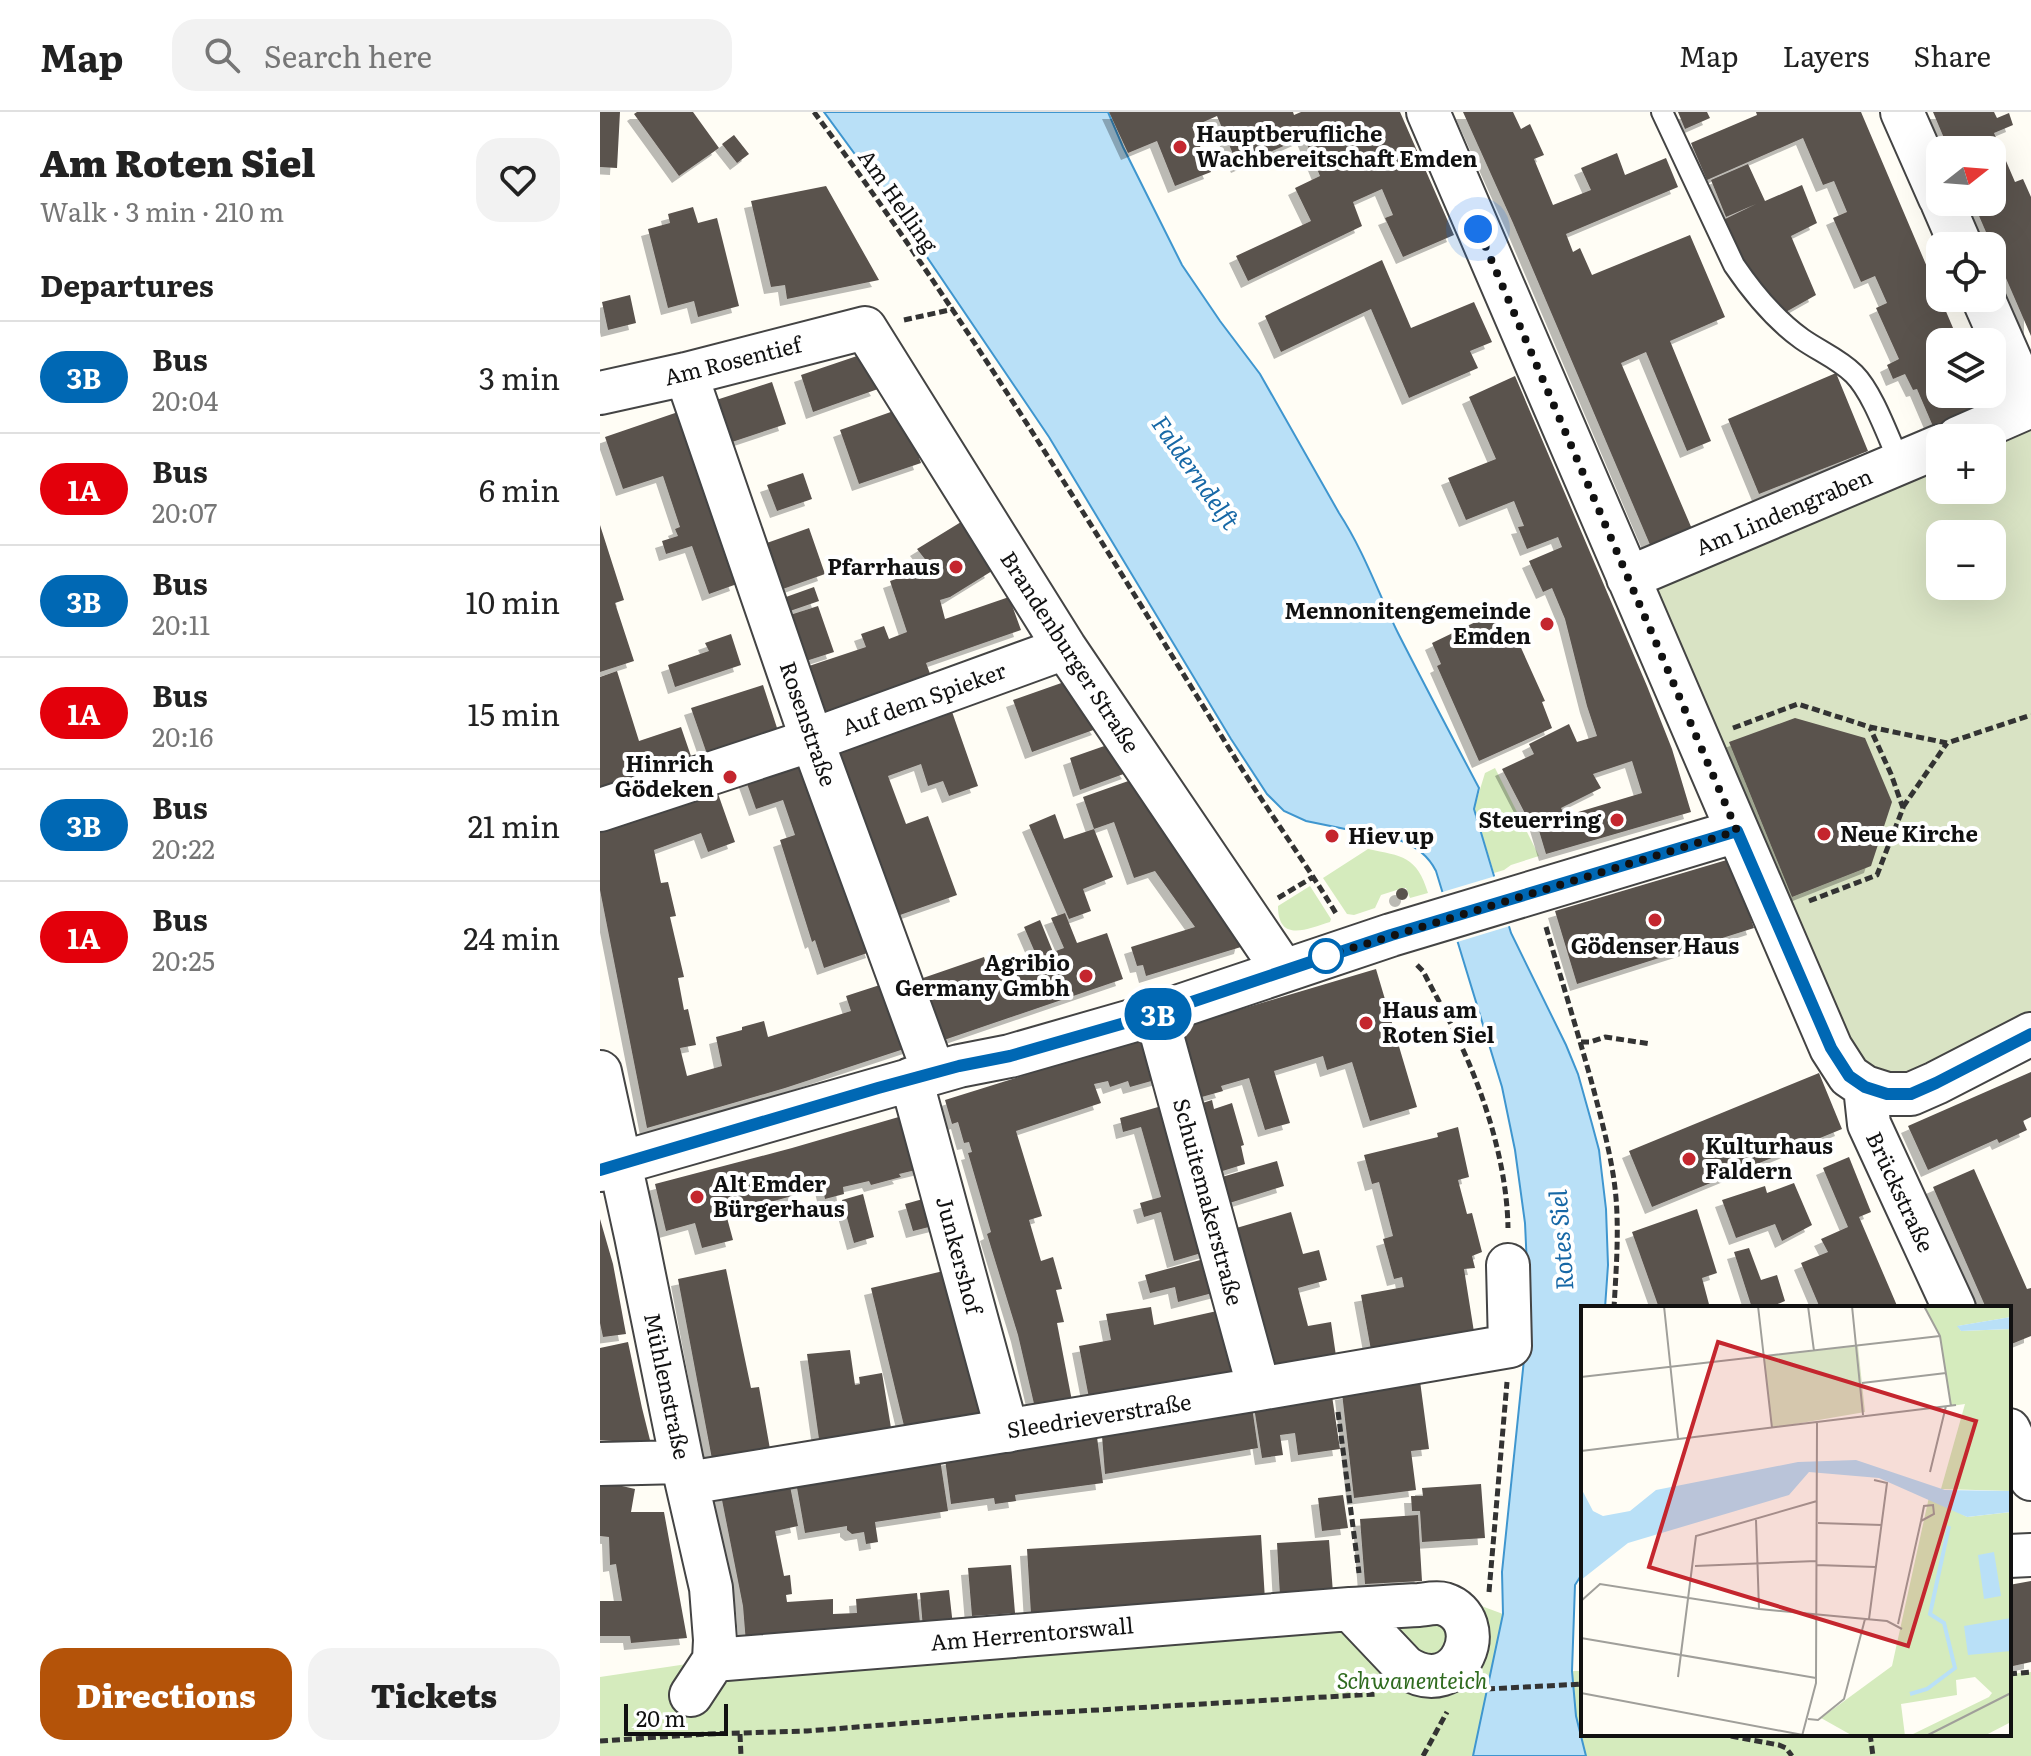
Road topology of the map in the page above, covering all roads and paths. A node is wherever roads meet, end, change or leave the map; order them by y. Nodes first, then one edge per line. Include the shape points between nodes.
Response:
1 (814, 112) edge
2 (1428, 112) edge
3 (1662, 112) edge
4 (1902, 112) edge
5 (1926, 166) edge
6 (954, 309) junction
7 (1989, 312) edge
8 (865, 328) junction
9 (686, 374) junction
10 (600, 393) edge
11 (2031, 407) edge
12 (1991, 424) edge
13 (1926, 452) edge
14 (1900, 463) junction
15 (1628, 578) junction
16 (1065, 648) junction
17 (2031, 715) edge
18 (1870, 727) junction
19 (812, 740) junction
20 (1698, 741) junction
21 (1947, 743) junction
22 (1903, 808) junction
23 (600, 810) edge
24 (1737, 831) junction
25 (1521, 896) junction
26 (1337, 915) dead end
27 (1773, 915) junction
28 (1417, 927) junction
29 (1283, 970) junction
30 (1156, 1014) junction
31 (2031, 1034) edge
32 (1581, 1042) junction
33 (1651, 1044) dead end
34 (600, 1072) edge
35 (923, 1076) junction
36 (1865, 1087) junction
37 (610, 1167) edge
38 (1508, 1265) joint
39 (1614, 1306) edge
40 (1953, 1306) edge
41 (1510, 1346) junction
42 (1334, 1375) junction
43 (1259, 1389) junction
44 (1007, 1431) junction
45 (2011, 1434) edge
46 (600, 1464) edge
47 (685, 1473) junction
48 (2031, 1479) edge
49 (2031, 1555) edge
50 (2011, 1556) edge
51 (1489, 1594) dead end
52 (1357, 1608) joint
53 (714, 1660) junction
54 (2031, 1672) edge
55 (2011, 1674) edge
56 (1581, 1684) edge
57 (1473, 1690) dead end
58 (1383, 1694) dead end
59 (691, 1695) dead end
60 (1452, 1703) dead end
61 (740, 1734) junction
62 (1730, 1736) edge
63 (1870, 1736) edge
64 (600, 1741) edge
65 (741, 1756) edge
66 (1423, 1756) edge
67 (1792, 1756) edge
68 (1873, 1756) edge

1 - 6 path, Am Helling
2 - 15 street
3 - 14 lane via 1749,288 1800,338 1853,373
4 - 5 street
6 - 8 path
6 - 26 path, Am Helling
7 - 11 street
8 - 9 street, Am Rosentief
8 - 16 street, Brandenburger Straße
9 - 10 street, Am Rosentief
9 - 19 street, Rosenstraße
11 - 12 street
13 - 14 street, Am Lindengraben
14 - 15 street, Am Lindengraben
15 - 20 street
16 - 19 street, Auf dem Spieker
16 - 29 street, Brandenburger Straße
17 - 21 path
18 - 20 path via 1798,704
18 - 21 path
18 - 22 path
19 - 23 street, Auf dem Spieker
19 - 35 street, Rosenstraße
20 - 24 street
21 - 22 path
22 - 27 path via 1877,875
24 - 25 street
24 - 27 street
25 - 28 street
25 - 32 path
27 - 36 street via 1831,1048 1849,1076
28 - 29 street
28 - 38 path via 1413,962 1423,971 1461,1043 1504,1172
29 - 30 street
30 - 35 street
30 - 43 street, Schuitemakerstraße
31 - 36 street via 1911,1094
32 - 33 path via 1605,1037
32 - 39 path via 1616,1198
34 - 37 street, Mühlenstraße
35 - 37 street
35 - 44 street, Junkershof
36 - 40 street, Brückstraße via 1869,1124
37 - 47 street, Mühlenstraße
38 - 41 street
41 - 42 street, Sleedrieverstraße
41 - 51 path
42 - 43 street, Sleedrieverstraße
42 - 52 path
43 - 44 street, Sleedrieverstraße
44 - 47 street, Sleedrieverstraße
45 - 48 street
46 - 47 street, Sleedrieverstraße
47 - 53 street, Mühlenstraße via 711,1588
49 - 50 street
52 - 53 street, Am Herrentorswall
53 - 59 street
54 - 55 path
56 - 57 path
58 - 61 path
60 - 66 path
61 - 64 path
61 - 65 path
62 - 67 path via 1779,1745
63 - 68 path

